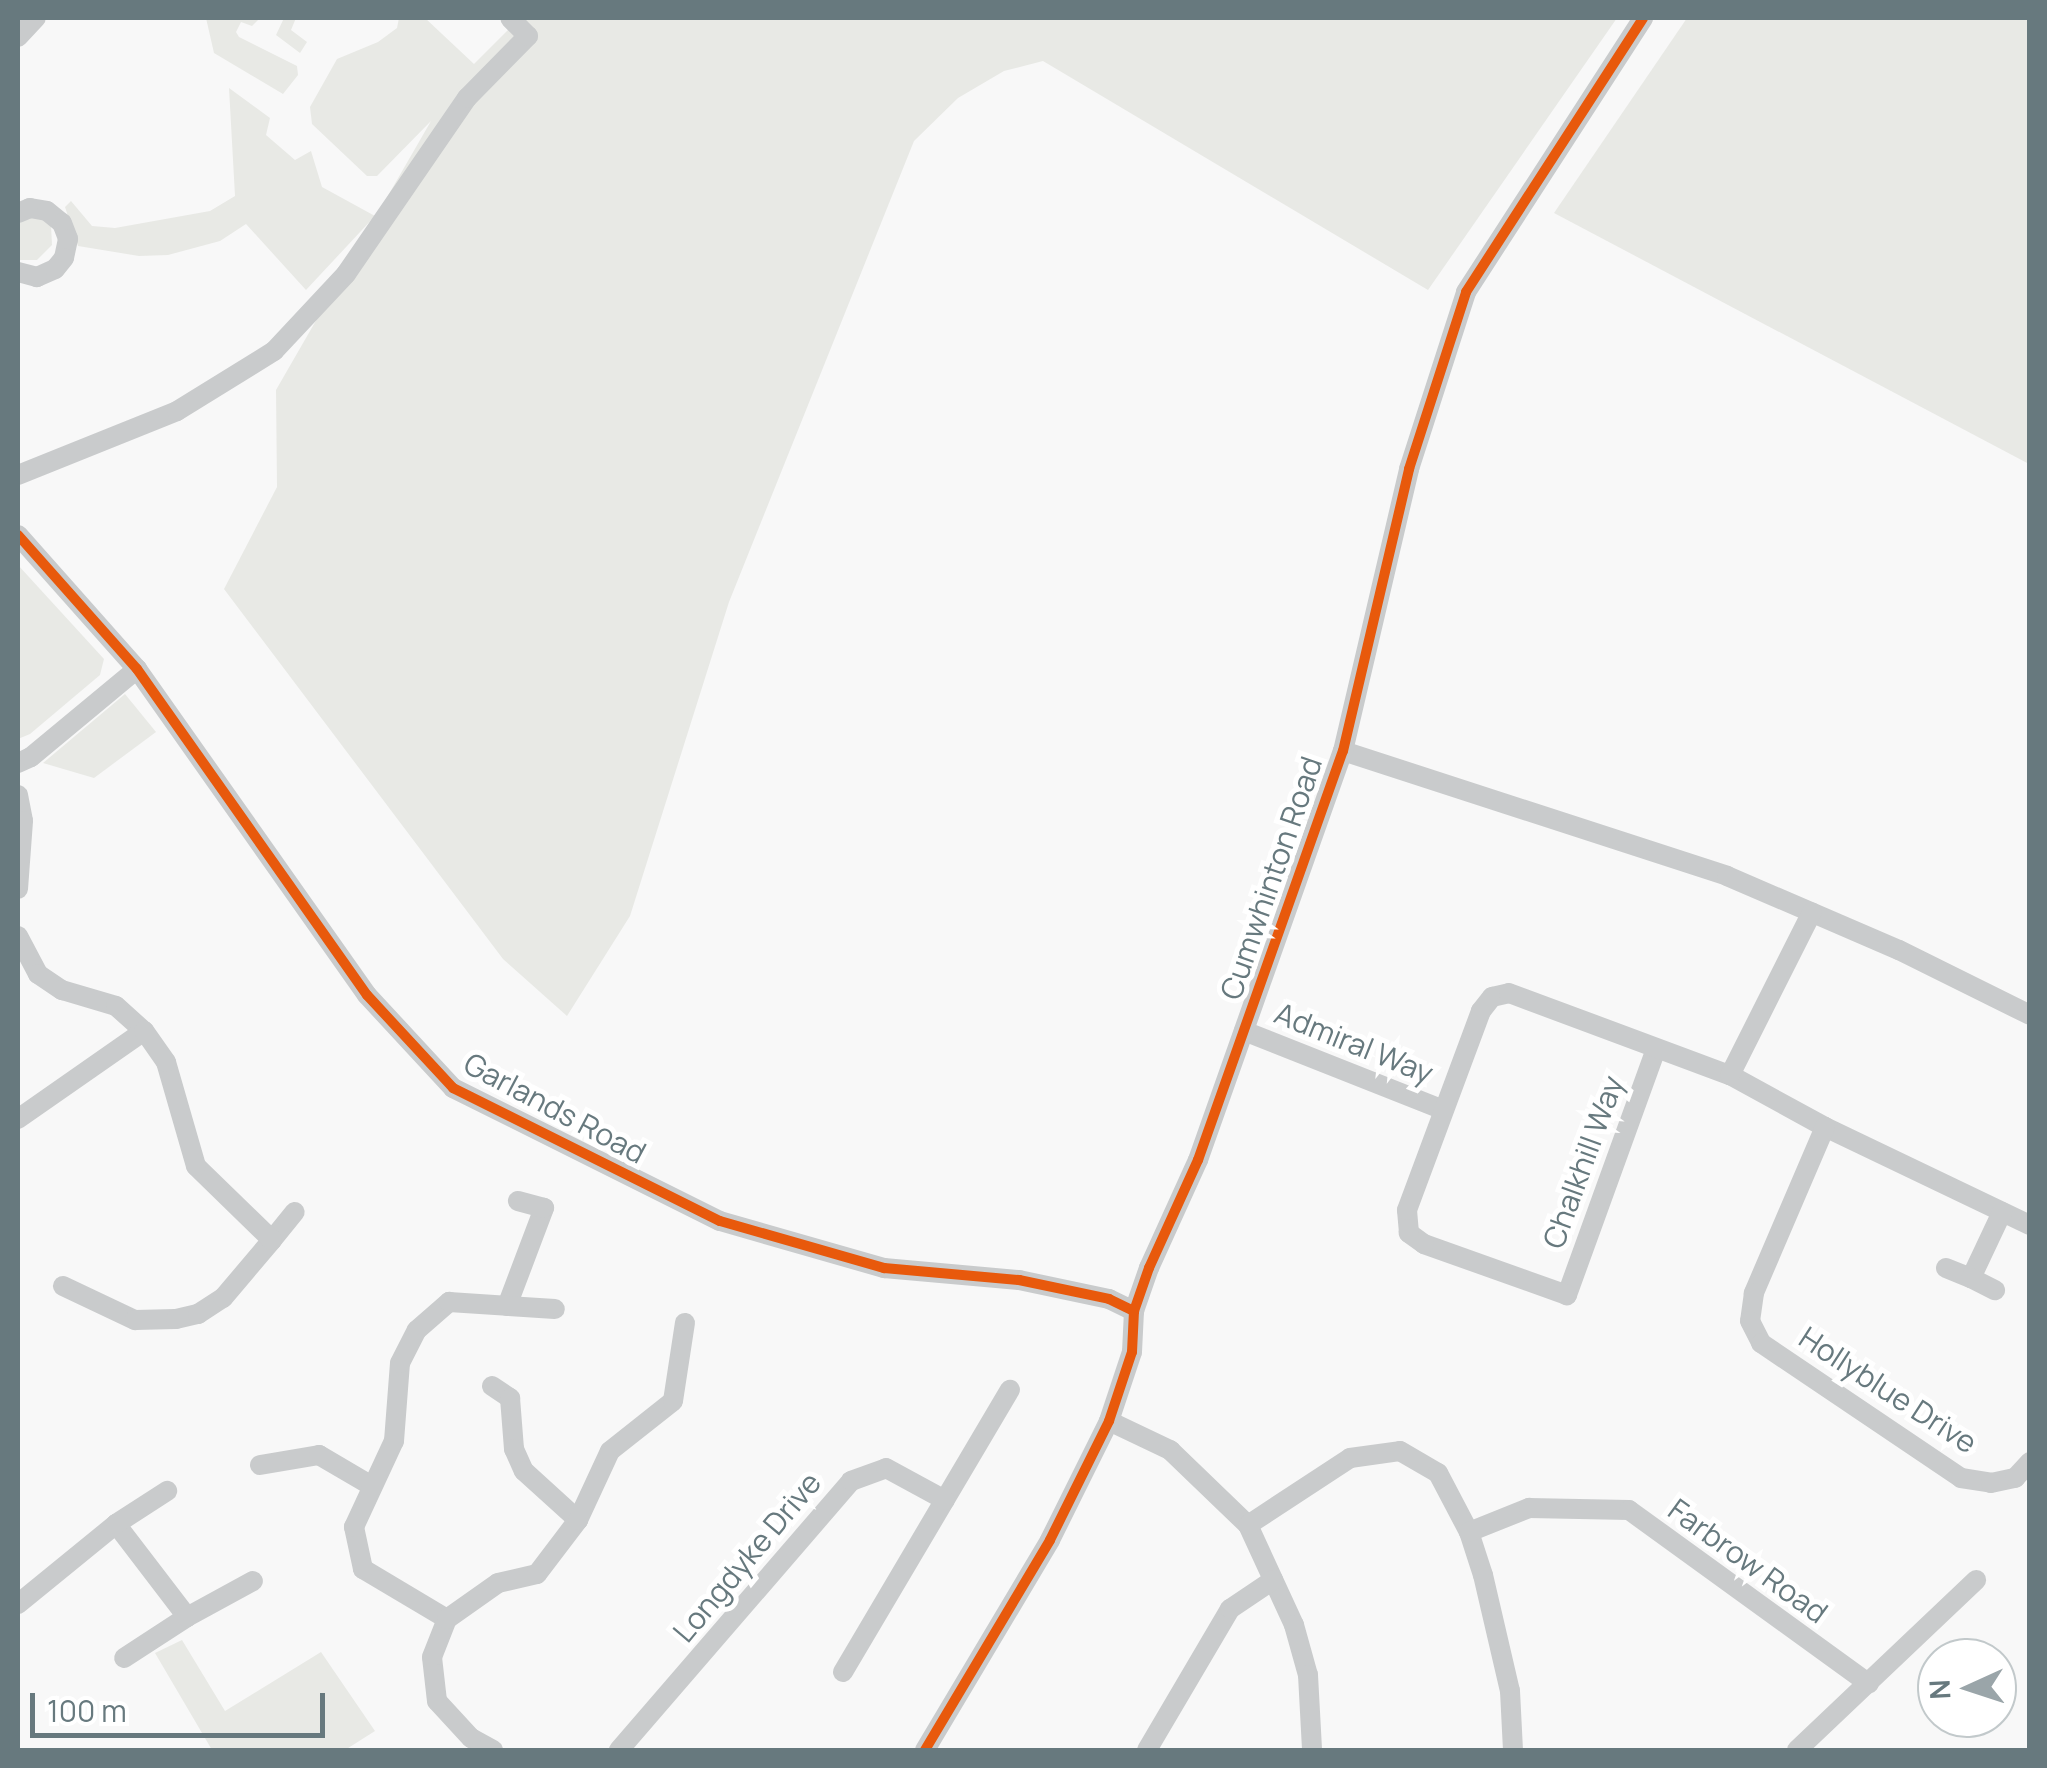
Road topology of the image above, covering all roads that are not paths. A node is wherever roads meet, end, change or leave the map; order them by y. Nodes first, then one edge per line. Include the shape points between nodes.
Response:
1 (36, 18) edge
2 (510, 18) edge
3 (1643, 18) edge
4 (18, 37) edge
5 (18, 213) edge
6 (18, 272) edge
7 (18, 475) edge
8 (18, 535) edge
9 (137, 669) junction
10 (1343, 752) junction
11 (18, 763) edge
12 (18, 795) edge
13 (18, 889) edge
14 (1812, 912) junction
15 (18, 936) edge
16 (2030, 1016) edge
17 (144, 1031) junction
18 (1244, 1032) junction
19 (1656, 1048) junction
20 (1730, 1075) junction
21 (1441, 1110) junction
22 (18, 1119) edge
23 (1825, 1127) junction
24 (518, 1201) dead end
25 (295, 1212) dead end
26 (2002, 1212) junction
27 (2030, 1226) edge
28 (272, 1240) junction
29 (1946, 1268) dead end
30 (1971, 1278) junction
31 (63, 1286) dead end
32 (1994, 1290) dead end
33 (507, 1306) junction
34 (555, 1309) dead end
35 (1134, 1311) junction
36 (686, 1323) dead end
37 (492, 1386) dead end
38 (1010, 1390) dead end
39 (1109, 1420) junction
40 (2030, 1462) edge
41 (260, 1465) dead end
42 (372, 1486) junction
43 (167, 1491) dead end
44 (945, 1500) junction
45 (578, 1520) junction
46 (116, 1524) junction
47 (1248, 1525) junction
48 (1468, 1532) junction
49 (1273, 1580) junction
50 (1976, 1580) dead end
51 (253, 1581) dead end
52 (18, 1604) edge
53 (187, 1617) junction
54 (447, 1619) junction
55 (124, 1658) dead end
56 (843, 1672) dead end
57 (1869, 1684) junction
58 (493, 1750) edge
59 (618, 1750) edge
60 (924, 1750) edge
61 (1147, 1750) edge
62 (1312, 1750) edge
63 (1513, 1750) edge
64 (1797, 1750) edge

1 - 4 street
2 - 7 street via 528,36 467,98 346,274 274,351 177,411
3 - 10 street, Cumwhinton Road via 1466,292 1408,470
5 - 6 street via 47,211 68,239 55,269 37,276
8 - 9 street, Garlands Road
9 - 11 street
9 - 35 street, Garlands Road via 367,995 453,1088 720,1220 884,1268 1019,1280
10 - 14 street via 1586,827
10 - 18 street, Cumwhinton Road
12 - 13 street
14 - 16 street
14 - 20 street
15 - 17 street via 38,974 62,990 116,1006
17 - 22 street
17 - 28 street via 166,1062 196,1166
18 - 21 street, Admiral Way
18 - 35 street, Cumwhinton Road
19 - 20 street
19 - 21 street via 1510,993 1492,997 1480,1011
19 - 21 street, Chalkhill Way via 1567,1295 1409,1233 1407,1210
20 - 23 street
23 - 26 street
23 - 40 street, Hollyblue Drive via 1754,1294 1750,1321 1761,1343 1960,1478 2015,1478
24 - 33 street via 544,1208
25 - 28 street
26 - 27 street
26 - 30 street
28 - 31 street via 223,1298 176,1319 136,1320
29 - 30 street
30 - 32 street
33 - 34 street
33 - 42 street via 448,1302 416,1330 400,1362 394,1441
35 - 39 street, Cumwhinton Road via 1132,1352
36 - 45 street via 674,1402 610,1451
37 - 45 street via 510,1398 514,1448 524,1471
38 - 44 street
39 - 47 street via 1170,1450
39 - 60 street, Cumwhinton Road via 1050,1540
41 - 42 street via 319,1455
42 - 54 street via 354,1526 363,1569
43 - 46 street
44 - 56 street
44 - 59 street, Longdyke Drive via 886,1468 850,1481
45 - 54 street via 537,1574 498,1582
46 - 52 street
46 - 53 street
47 - 48 street via 1350,1458 1400,1451 1438,1473
47 - 49 street
48 - 57 street, Farbrow Road via 1529,1508 1628,1510
48 - 63 street via 1510,1691
49 - 61 street via 1230,1609
49 - 62 street via 1308,1675
50 - 57 street
51 - 53 street
53 - 55 street
54 - 58 street via 432,1656 437,1701 471,1738
57 - 64 street

